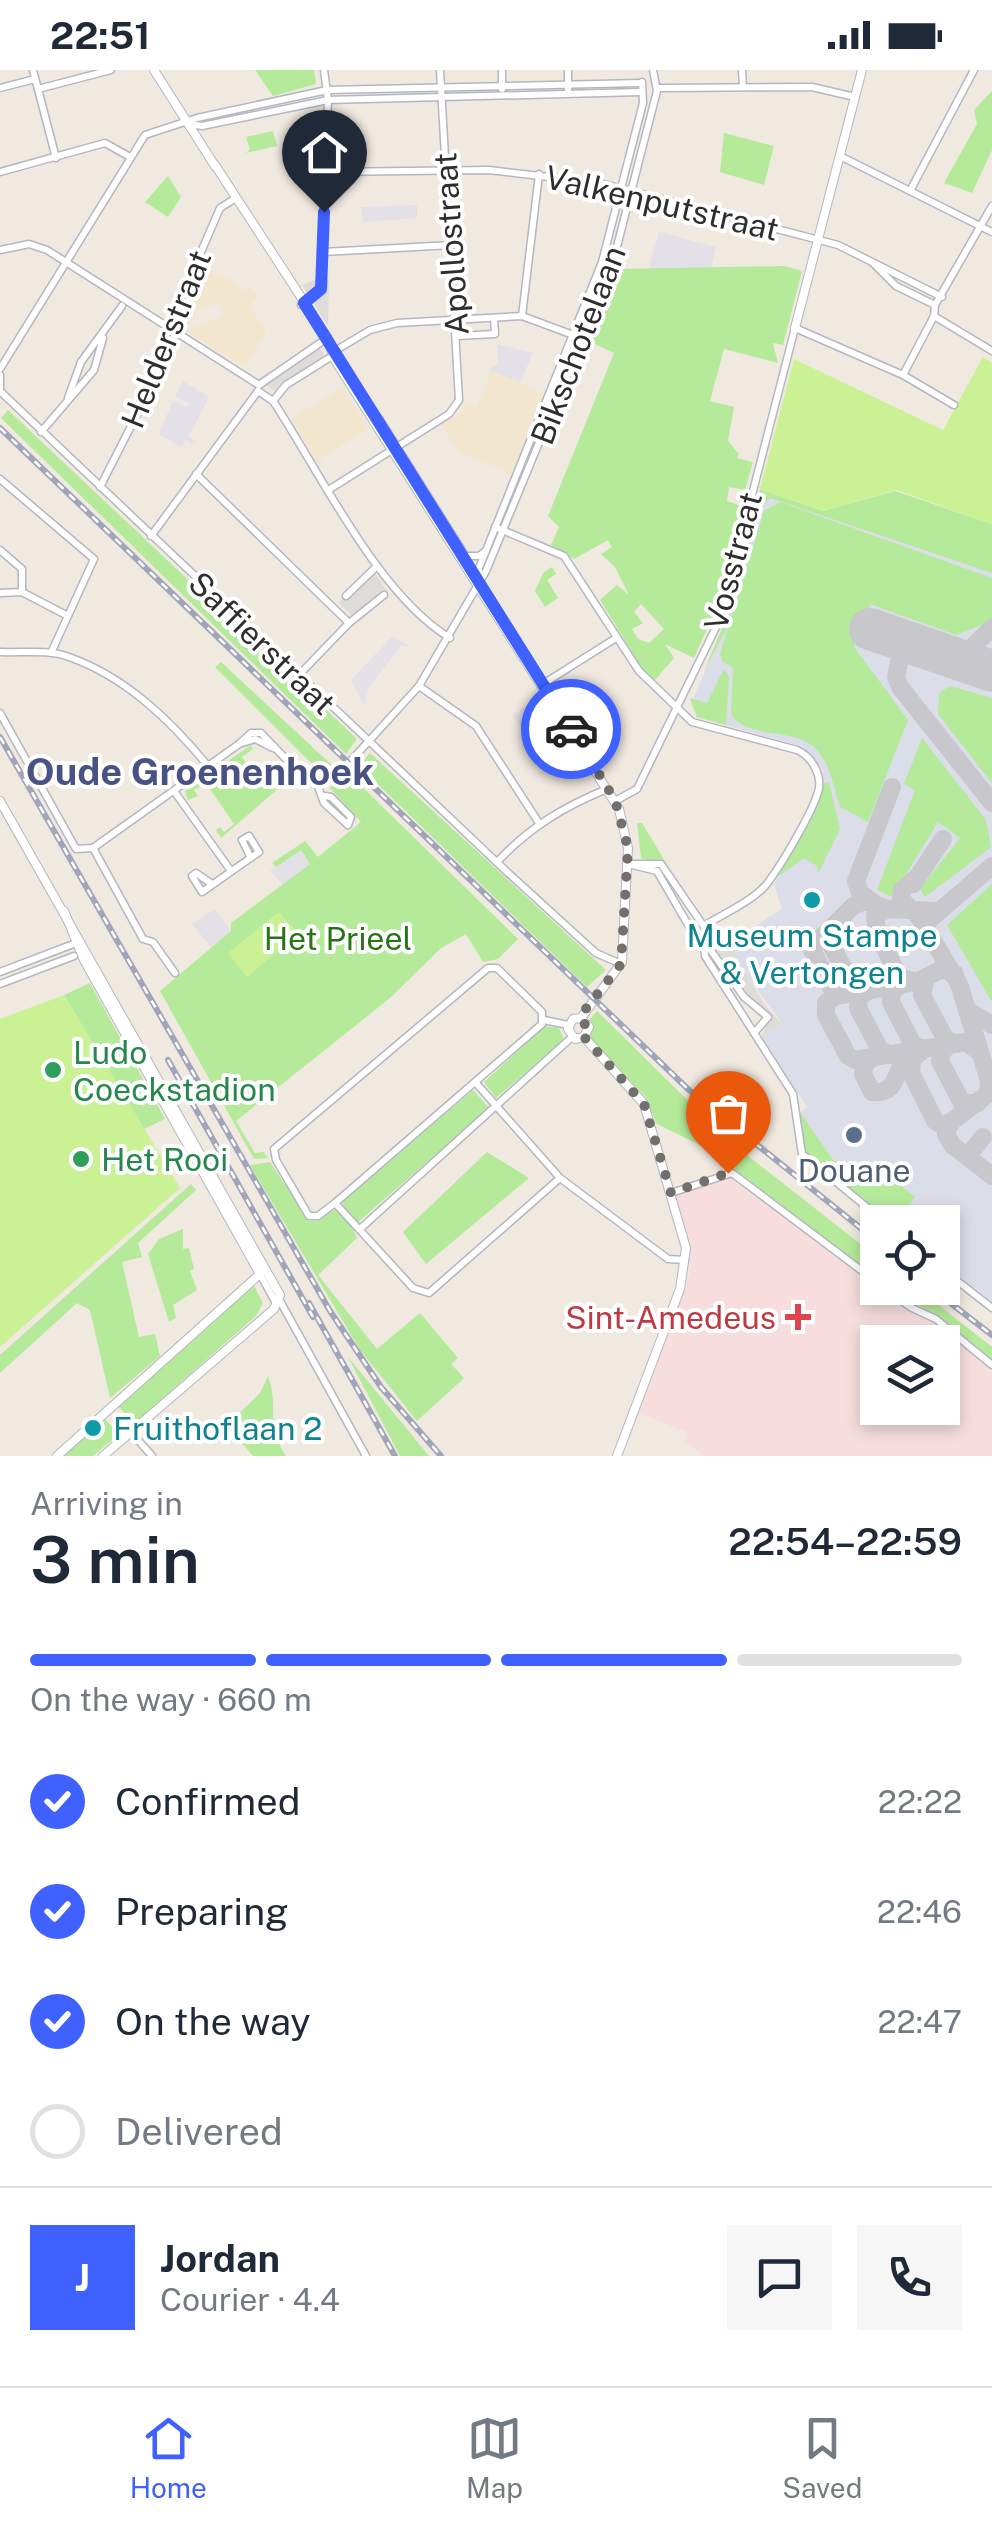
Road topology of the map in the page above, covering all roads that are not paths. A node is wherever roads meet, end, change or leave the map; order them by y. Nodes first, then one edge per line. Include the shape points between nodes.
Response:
1 (112, 70) edge
2 (154, 70) edge
3 (324, 70) edge
4 (440, 70) edge
5 (502, 70) edge
6 (568, 70) edge
7 (653, 70) edge
8 (742, 70) edge
9 (862, 70) edge
10 (974, 70) edge
11 (34, 74) edge
12 (743, 87) junction
13 (0, 88) edge
14 (38, 89) junction
15 (326, 90) junction
16 (568, 90) junction
17 (647, 91) junction
18 (442, 92) junction
19 (502, 92) junction
20 (855, 97) junction
21 (328, 100) junction
22 (188, 124) junction
23 (840, 156) junction
24 (130, 157) junction
25 (56, 158) junction
26 (446, 170) junction
27 (0, 172) edge
28 (325, 172) junction
29 (539, 174) junction
30 (628, 190) junction
31 (910, 191) junction
32 (235, 198) junction
33 (992, 206) edge
34 (981, 226) junction
35 (992, 232) edge
36 (819, 240) junction
37 (452, 244) junction
38 (0, 250) edge
39 (323, 252) junction
40 (66, 261) junction
41 (872, 262) junction
42 (942, 297) junction
43 (302, 304) junction
44 (935, 305) junction
45 (122, 306) dead end
46 (522, 316) junction
47 (934, 316) junction
48 (494, 318) junction
49 (456, 320) junction
50 (170, 326) junction
51 (794, 328) junction
52 (575, 335) junction
53 (457, 336) junction
54 (103, 338) junction
55 (584, 338) junction
56 (323, 343) junction
57 (992, 351) edge
58 (331, 356) junction
59 (0, 372) edge
60 (902, 375) junction
61 (258, 388) junction
62 (0, 391) edge
63 (68, 399) junction
64 (273, 400) junction
65 (954, 406) dead end
66 (40, 432) junction
67 (394, 448) junction
68 (196, 474) junction
69 (0, 478) edge
70 (100, 487) junction
71 (330, 489) junction
72 (499, 529) junction
73 (151, 536) junction
74 (0, 550) edge
75 (486, 550) junction
76 (465, 556) junction
77 (377, 566) junction
78 (478, 582) junction
79 (22, 592) junction
80 (0, 593) edge
81 (384, 595) dead end
82 (346, 596) dead end
83 (493, 606) junction
84 (467, 607) junction
85 (68, 616) junction
86 (349, 623) junction
87 (450, 638) junction
88 (616, 638) junction
89 (0, 652) edge
90 (51, 654) junction
91 (297, 678) junction
92 (542, 684) junction
93 (419, 686) junction
94 (678, 706) junction
95 (0, 713) edge
96 (368, 743) junction
97 (239, 744) junction
98 (273, 748) junction
99 (208, 766) junction
100 (316, 784) junction
101 (608, 789) junction
102 (174, 790) junction
103 (324, 796) junction
104 (615, 800) junction
105 (0, 801) edge
106 (539, 823) junction
107 (93, 848) junction
108 (251, 858) dead end
109 (497, 862) junction
110 (628, 864) junction
111 (231, 871) junction
112 (212, 884) dead end
113 (702, 933) junction
114 (705, 945) junction
115 (80, 948) junction
116 (621, 964) junction
117 (14, 967) junction
118 (0, 972) edge
119 (174, 973) dead end
120 (18, 977) junction
121 (0, 984) edge
122 (581, 1018) junction
123 (544, 1020) junction
124 (568, 1026) junction
125 (754, 1034) junction
126 (572, 1037) junction
127 (584, 1037) junction
128 (476, 1083) junction
129 (496, 1106) junction
130 (560, 1178) junction
131 (671, 1193) junction
132 (335, 1202) junction
133 (864, 1205) edge
134 (360, 1229) junction
135 (686, 1260) junction
136 (860, 1271) edge
137 (260, 1274) junction
138 (270, 1277) junction
139 (960, 1283) edge
140 (279, 1304) junction
141 (908, 1305) edge
142 (992, 1308) edge
143 (992, 1365) edge
144 (129, 1430) junction
145 (58, 1456) edge
146 (102, 1456) edge
147 (152, 1456) edge
148 (366, 1456) edge
149 (618, 1456) edge

1 - 14 street
2 - 22 street
3 - 15 street
4 - 18 street, Apollostraat
5 - 19 street
6 - 16 street
7 - 17 street
8 - 12 street
9 - 20 street, Vosstraat
10 - 31 street
11 - 13 street
11 - 14 street
12 - 17 street
12 - 20 street via 812,87
14 - 25 street
15 - 18 street
15 - 21 street
15 - 22 street
16 - 17 street
16 - 19 street
17 - 30 street, Bikschotelaan
18 - 19 street
18 - 21 street
18 - 26 street, Apollostraat
20 - 23 street, Vosstraat
21 - 22 street
21 - 28 street
22 - 24 street via 142,138
22 - 32 street
23 - 31 street
23 - 36 street, Vosstraat
24 - 25 street via 111,144
24 - 40 street
25 - 27 street
26 - 28 street, Valkenputstraat
26 - 29 street, Valkenputstraat
26 - 37 street, Apollostraat
28 - 39 street
29 - 30 street, Valkenputstraat
29 - 46 street
30 - 36 street, Valkenputstraat
30 - 52 street, Bikschotelaan
30 - 55 street, Bikschotelaan via 612,266
31 - 34 street
32 - 43 street
32 - 50 street, Helderstraat via 220,208
33 - 34 street
34 - 35 street
34 - 42 street
36 - 41 street, Valkenputstraat
36 - 51 street, Vosstraat
37 - 39 street
37 - 49 street, Apollostraat
38 - 40 street via 28,244
39 - 43 street via 320,291
40 - 50 street
40 - 59 street
41 - 42 street
41 - 44 street via 896,286
42 - 44 street
43 - 56 street
44 - 47 street
45 - 54 street
46 - 48 street
46 - 52 street
47 - 57 street
47 - 60 street
48 - 49 street
48 - 53 street via 495,334
49 - 53 street, Apollostraat
49 - 58 street via 388,324
50 - 61 street
50 - 70 street, Helderstraat via 151,387
51 - 60 street
51 - 94 street, Vosstraat via 720,619
52 - 55 street
52 - 72 street, Bikschotelaan
53 - 67 street, Apollostraat via 460,400
54 - 63 street via 81,362
54 - 63 street via 94,370
55 - 72 street, Bikschotelaan
56 - 58 street
56 - 61 street
58 - 64 street
58 - 67 street
59 - 62 street, Saffierstraat
60 - 65 street
61 - 64 street
61 - 68 street
62 - 66 street, Saffierstraat
63 - 66 street
64 - 71 street
66 - 70 street, Saffierstraat
67 - 71 street
67 - 76 street
67 - 78 street
68 - 73 street
68 - 86 street
69 - 85 street via 94,559
70 - 73 street, Saffierstraat
71 - 77 street
72 - 75 street, Bikschotelaan
72 - 78 street, Bikschotelaan
72 - 88 street via 564,556
73 - 91 street, Saffierstraat
74 - 79 street via 22,569
75 - 76 street
75 - 78 street, Bikschotelaan
76 - 78 street
77 - 82 street
77 - 87 street via 408,607
78 - 83 street
78 - 84 street, Bikschotelaan
79 - 80 street
79 - 85 street
81 - 86 street
83 - 84 street
83 - 92 street
84 - 87 street, Bikschotelaan
85 - 90 street
86 - 91 street
87 - 93 street, Bikschotelaan
88 - 92 street
88 - 94 street via 638,671
89 - 90 street
90 - 99 street via 70,657 136,694
91 - 96 street, Saffierstraat
92 - 101 street
93 - 96 street, Bikschotelaan
93 - 106 street via 476,726
94 - 104 street, Vosstraat via 637,789
94 - 113 street via 692,722 797,750 811,761 819,787 764,888
95 - 107 street via 76,849
96 - 100 street, Bikschotelaan via 334,779
96 - 109 street, Saffierstraat
97 - 98 street via 260,740
97 - 98 street via 257,732
97 - 99 street
98 - 100 street
99 - 102 street
100 - 103 street
101 - 104 street
101 - 106 street
102 - 107 street
102 - 111 street
103 - 103 street via 344,824 351,824 352,817
104 - 110 street
105 - 115 street
106 - 109 street
107 - 119 street via 142,940 153,942
108 - 111 street
109 - 116 street, Saffierstraat via 596,953
110 - 113 street via 654,870
110 - 116 street
111 - 112 street
113 - 114 street
114 - 125 street via 705,956
114 - 125 street via 768,1017
115 - 117 street
115 - 120 street
115 - 137 street
115 - 138 street
116 - 122 street
117 - 118 street
117 - 120 street
120 - 121 street
122 - 124 street
122 - 127 street via 589,1027
123 - 124 street
123 - 128 street
123 - 132 street via 490,966 277,1145 276,1160 307,1213 316,1217
124 - 126 street
125 - 133 street via 793,1094 802,1154
126 - 127 street
126 - 129 street
127 - 131 street via 644,1104
128 - 129 street
128 - 132 street
129 - 130 street
129 - 134 street
130 - 134 street via 425,1293 412,1288
130 - 135 street via 668,1258
131 - 135 street
131 - 136 street via 732,1173
132 - 134 street
135 - 149 street
137 - 138 street
137 - 140 street
137 - 145 street
138 - 140 street
139 - 142 street
140 - 144 street
140 - 148 street
141 - 143 street via 936,1319
144 - 146 street
144 - 147 street

